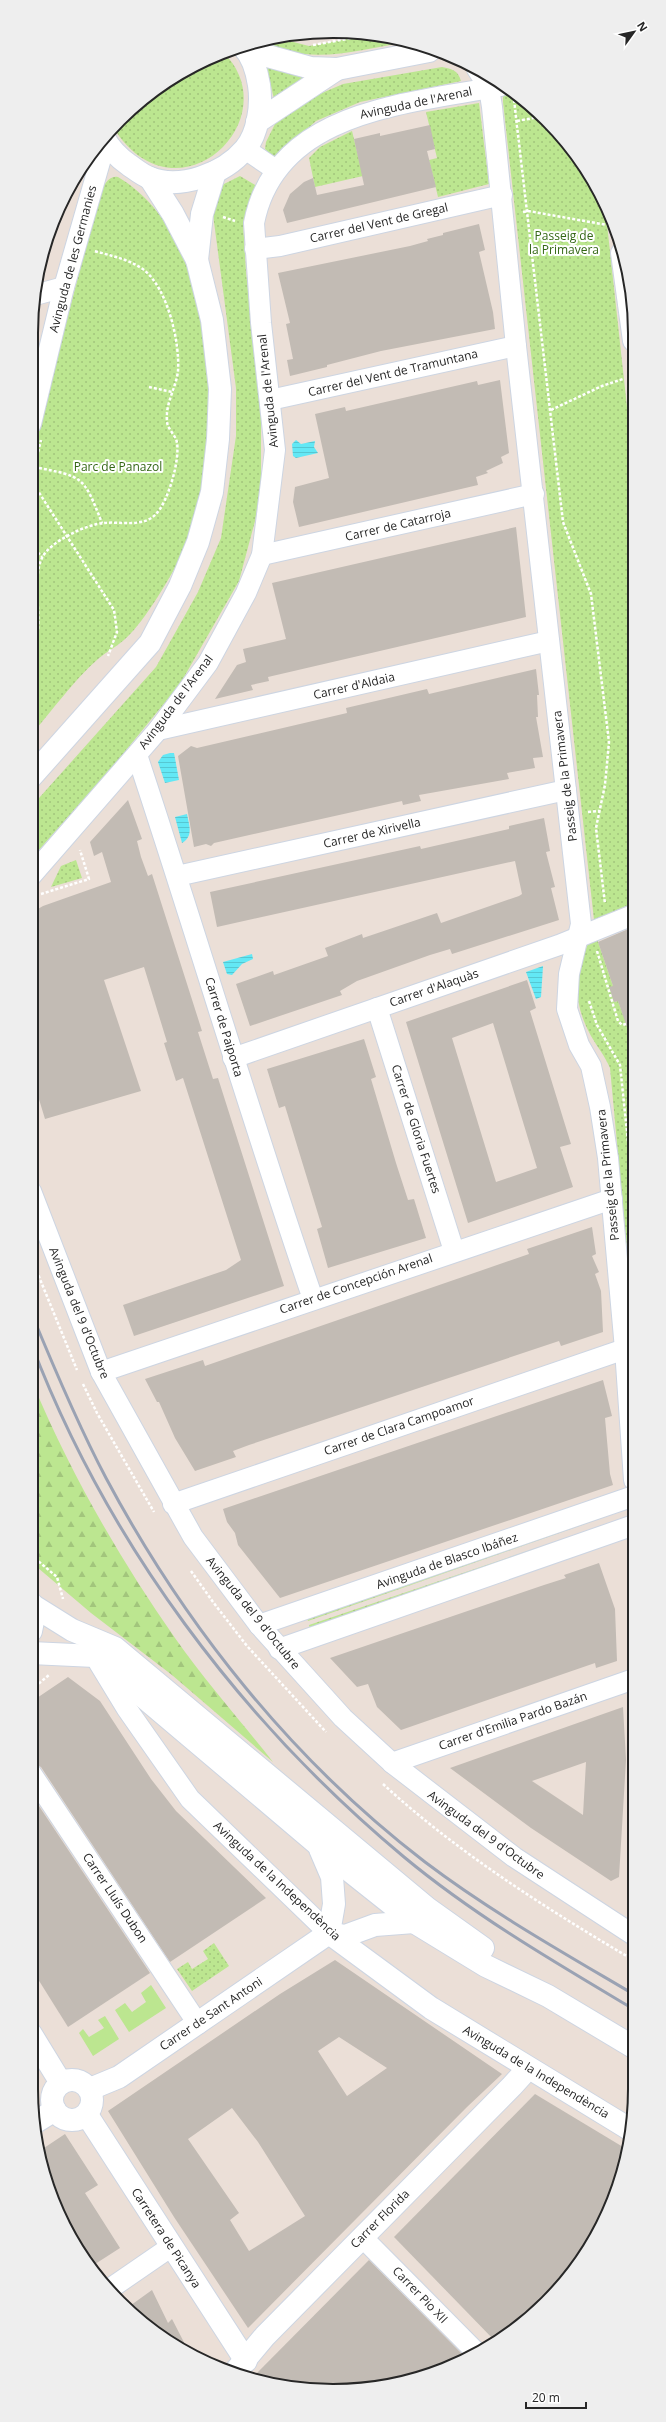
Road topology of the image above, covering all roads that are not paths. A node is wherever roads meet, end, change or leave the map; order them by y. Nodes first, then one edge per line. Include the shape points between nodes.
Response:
1 (251, 50) edge
2 (246, 52) edge
3 (423, 52) edge
4 (337, 69) junction
5 (495, 87) edge
6 (257, 122) junction
7 (107, 143) edge
8 (103, 148) edge
9 (245, 149) junction
10 (276, 170) junction
11 (215, 172) junction
12 (150, 178) junction
13 (502, 196) junction
14 (255, 249) junction
15 (197, 260) junction
16 (64, 287) junction
17 (41, 293) edge
18 (516, 346) junction
19 (38, 395) edge
20 (270, 400) junction
21 (534, 494) junction
22 (262, 555) junction
23 (549, 641) junction
24 (158, 730) junction
25 (137, 755) junction
26 (38, 769) edge
27 (566, 790) junction
28 (38, 868) edge
29 (177, 876) junction
30 (628, 917) edge
31 (576, 937) junction
32 (377, 1008) junction
33 (233, 1058) junction
34 (612, 1199) junction
35 (38, 1209) edge
36 (454, 1251) junction
37 (313, 1299) junction
38 (625, 1349) junction
39 (101, 1372) junction
40 (628, 1393) edge
41 (628, 1498) edge
42 (173, 1504) junction
43 (628, 1527) edge
44 (38, 1608) edge
45 (259, 1625) junction
46 (279, 1649) junction
47 (38, 1653) edge
48 (95, 1656) junction
49 (628, 1681) edge
50 (392, 1763) junction
51 (38, 1784) edge
52 (317, 1844) junction
53 (414, 1922) junction
54 (628, 1931) edge
55 (329, 1933) junction
56 (548, 1996) junction
57 (198, 2024) junction
58 (628, 2044) edge
59 (38, 2045) edge
60 (526, 2067) junction
61 (61, 2083) junction
62 (90, 2090) junction
63 (55, 2110) junction
64 (87, 2115) junction
65 (40, 2119) edge
66 (625, 2126) edge
67 (362, 2237) junction
68 (172, 2246) junction
69 (113, 2286) edge
70 (472, 2348) edge
71 (240, 2367) edge

1 - 4 street via 311,68
2 - 6 street via 257,73 260,91
3 - 4 street
4 - 6 street
5 - 10 street, Avinguda de l'Arenal via 384,108 353,117 320,131
5 - 13 street, Passeig de la Primavera
6 - 9 street
7 - 12 street via 120,158
8 - 16 street, Avinguda de les Germanies
9 - 10 street
9 - 11 street
10 - 14 street, Avinguda de l'Arenal via 257,209 254,223
11 - 12 street via 187,180
11 - 15 street via 205,196
12 - 15 street via 173,214
13 - 14 street, Carrer del Vent de Gregal via 280,246
13 - 18 street, Passeig de la Primavera
14 - 20 street, Avinguda de l'Arenal
15 - 26 street via 212,320 220,389 213,484 205,520 180,586 150,643
16 - 17 street
16 - 19 street, Avinguda de les Germanies
18 - 20 street, Carrer del Vent de Tramuntana
18 - 21 street, Passeig de la Primavera
20 - 22 street, Avinguda de l'Arenal via 275,450
21 - 22 street, Carrer de Catarroja
21 - 23 street, Passeig de la Primavera
22 - 24 street, Avinguda de l'Arenal via 246,593 208,663
23 - 24 street, Carrer d'Aldaia
23 - 27 street, Passeig de la Primavera
24 - 25 street, Avinguda de l'Arenal
25 - 28 street, Avinguda de l'Arenal
25 - 29 street, Carrer de Paiporta
27 - 29 street, Carrer de Xirivella
27 - 31 street, Passeig de la Primavera via 581,924
29 - 33 street, Carrer de Paiporta
30 - 31 street, Carrer d'Alaquàs
31 - 32 street, Carrer d'Alaquàs
31 - 34 street, Passeig de la Primavera via 569,974 567,1009 579,1045 591,1066 600,1106
32 - 33 street, Carrer d'Alaquàs
32 - 36 street, Carrer de Gloria Fuertes
33 - 37 street, Carrer de Paiporta
34 - 36 street, Carrer de Concepción Arenal
34 - 38 street, Passeig de la Primavera
35 - 39 street, Avinguda del 9 d'Octubre
36 - 37 street, Carrer de Concepción Arenal
37 - 39 street, Carrer de Concepción Arenal
38 - 40 street, Passeig de la Primavera
38 - 42 street, Carrer de Clara Campoamor
39 - 42 street, Avinguda del 9 d'Octubre
41 - 45 street, Avinguda de Blasco Ibáñez
42 - 45 street, Avinguda del 9 d'Octubre via 193,1537
43 - 46 street
44 - 56 street via 72,1630 115,1648 427,1908
45 - 46 street, Avinguda del 9 d'Octubre
46 - 50 street, Avinguda del 9 d'Octubre via 344,1718
47 - 48 street
48 - 52 street
48 - 55 street, Avinguda de la Independència via 128,1709 190,1798
49 - 50 street, Carrer d'Emilia Pardo Bazán
50 - 54 street, Avinguda del 9 d'Octubre via 514,1857
51 - 57 street, Carrer Lluís Dubon
52 - 53 street
52 - 55 street via 332,1877 334,1904
53 - 55 street via 375,1925 345,1936
53 - 56 street via 486,1966
55 - 57 street, Carrer de Sant Antoni
55 - 60 street, Avinguda de la Independència via 431,2008
56 - 58 street
57 - 62 street, Carrer de Sant Antoni via 119,2077
59 - 61 street
60 - 66 street, Avinguda de la Independència
60 - 67 street, Carrer Florida via 512,2086
61 - 62 street via 73,2080 86,2084
61 - 63 street via 56,2087 52,2098
62 - 64 street via 92,2105
63 - 64 street via 64,2119 70,2120
63 - 65 street
64 - 68 street, Carretera de Picanya
67 - 70 street, Carrer Pio XII
67 - 71 street, Carrer Florida via 265,2336
68 - 69 street
68 - 71 street, Carretera de Picanya

